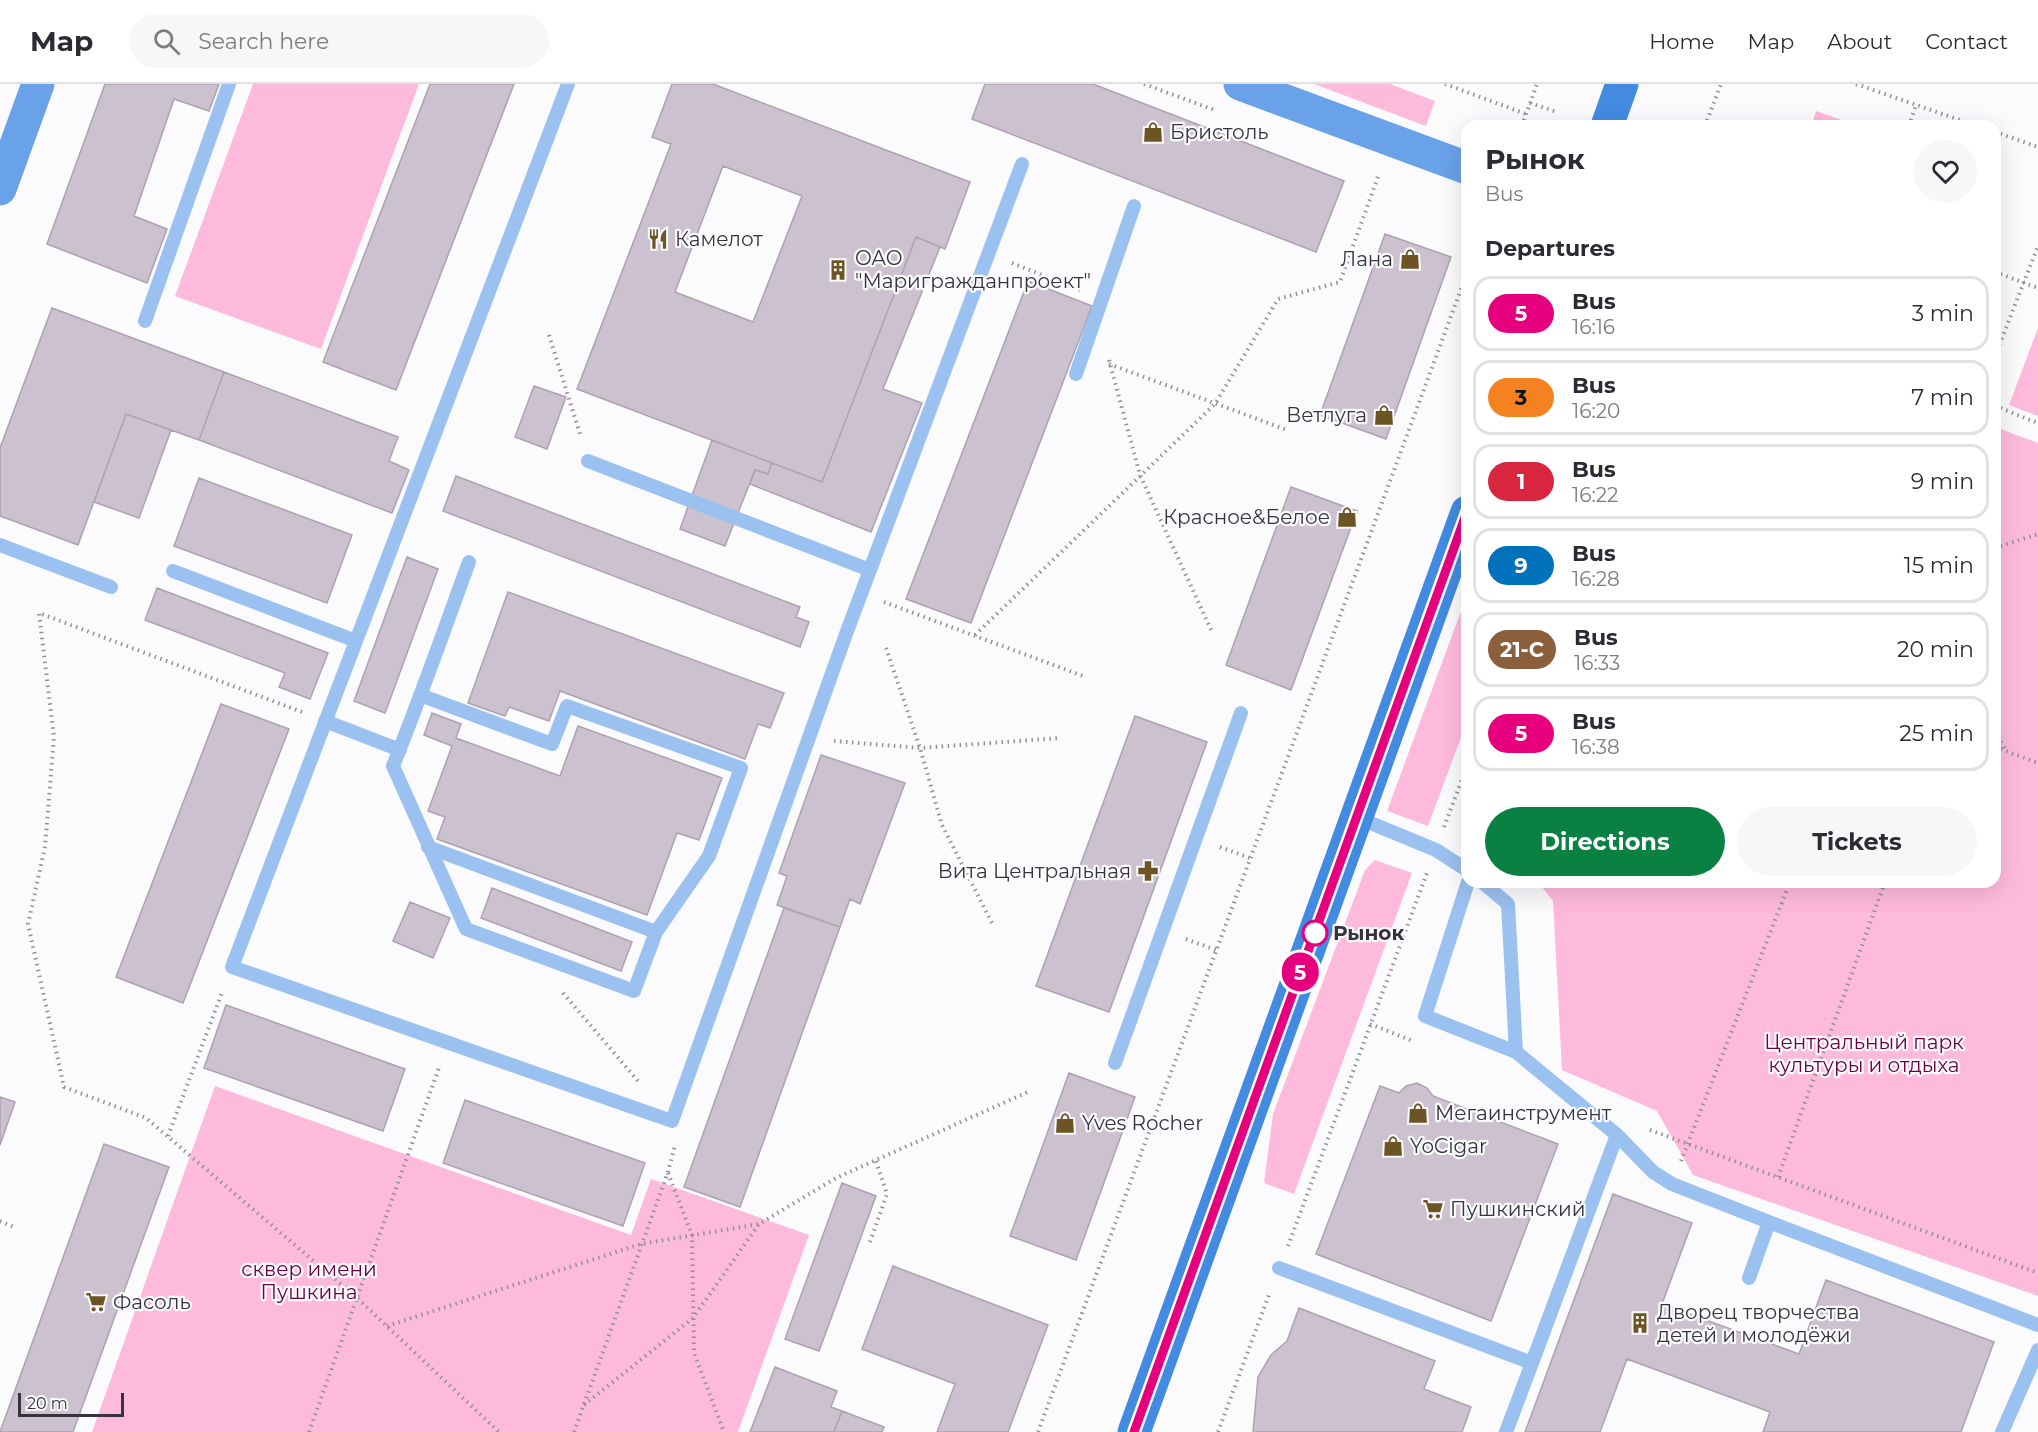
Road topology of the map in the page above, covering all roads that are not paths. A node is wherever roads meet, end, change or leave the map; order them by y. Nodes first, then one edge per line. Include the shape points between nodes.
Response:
1 (38, 84) edge
2 (229, 84) edge
3 (568, 84) edge
4 (1240, 84) edge
5 (1622, 84) edge
6 (1609, 120) edge
7 (1022, 164) dead end
8 (1461, 166) edge
9 (2, 174) edge
10 (1134, 206) dead end
11 (145, 321) dead end
12 (1076, 374) dead end
13 (588, 461) road end
14 (1461, 528) edge
15 (0, 545) edge
16 (469, 562) dead end
17 (870, 570) junction
18 (173, 571) dead end
19 (111, 587) dead end
20 (356, 641) junction
21 (420, 695) junction
22 (1241, 713) dead end
23 (326, 721) junction
24 (400, 750) junction
25 (1356, 817) junction
26 (428, 847) junction
27 (1461, 866) edge
28 (1466, 888) edge
29 (1489, 888) edge
30 (656, 932) junction
31 (1516, 1052) junction
32 (1115, 1063) dead end
33 (1617, 1135) junction
34 (1769, 1222) junction
35 (1279, 1268) road end
36 (1749, 1278) dead end
37 (2038, 1326) edge
38 (2038, 1350) edge
39 (1532, 1363) junction
40 (1134, 1432) edge
41 (1506, 1432) edge
42 (2002, 1432) edge

1 - 9 street
2 - 11 lane
3 - 20 lane
4 - 8 street
5 - 6 main road
7 - 17 lane
10 - 12 lane
13 - 17 lane
14 - 25 main road
15 - 19 lane
16 - 21 lane
17 - 23 lane via 672,1121 232,967
18 - 20 lane
20 - 23 lane
21 - 24 lane
21 - 30 lane via 552,744 567,706 741,768 709,856
22 - 32 lane
23 - 24 lane
24 - 26 lane via 393,766
25 - 27 lane via 1436,850
25 - 40 main road
26 - 30 lane
26 - 30 lane via 466,928 555,962 634,990
28 - 31 lane via 1425,1016
29 - 31 lane via 1508,903
31 - 33 lane
33 - 34 lane via 1653,1172 1672,1184
33 - 39 lane
34 - 36 lane
34 - 37 lane
35 - 39 lane
38 - 42 lane
39 - 41 lane

